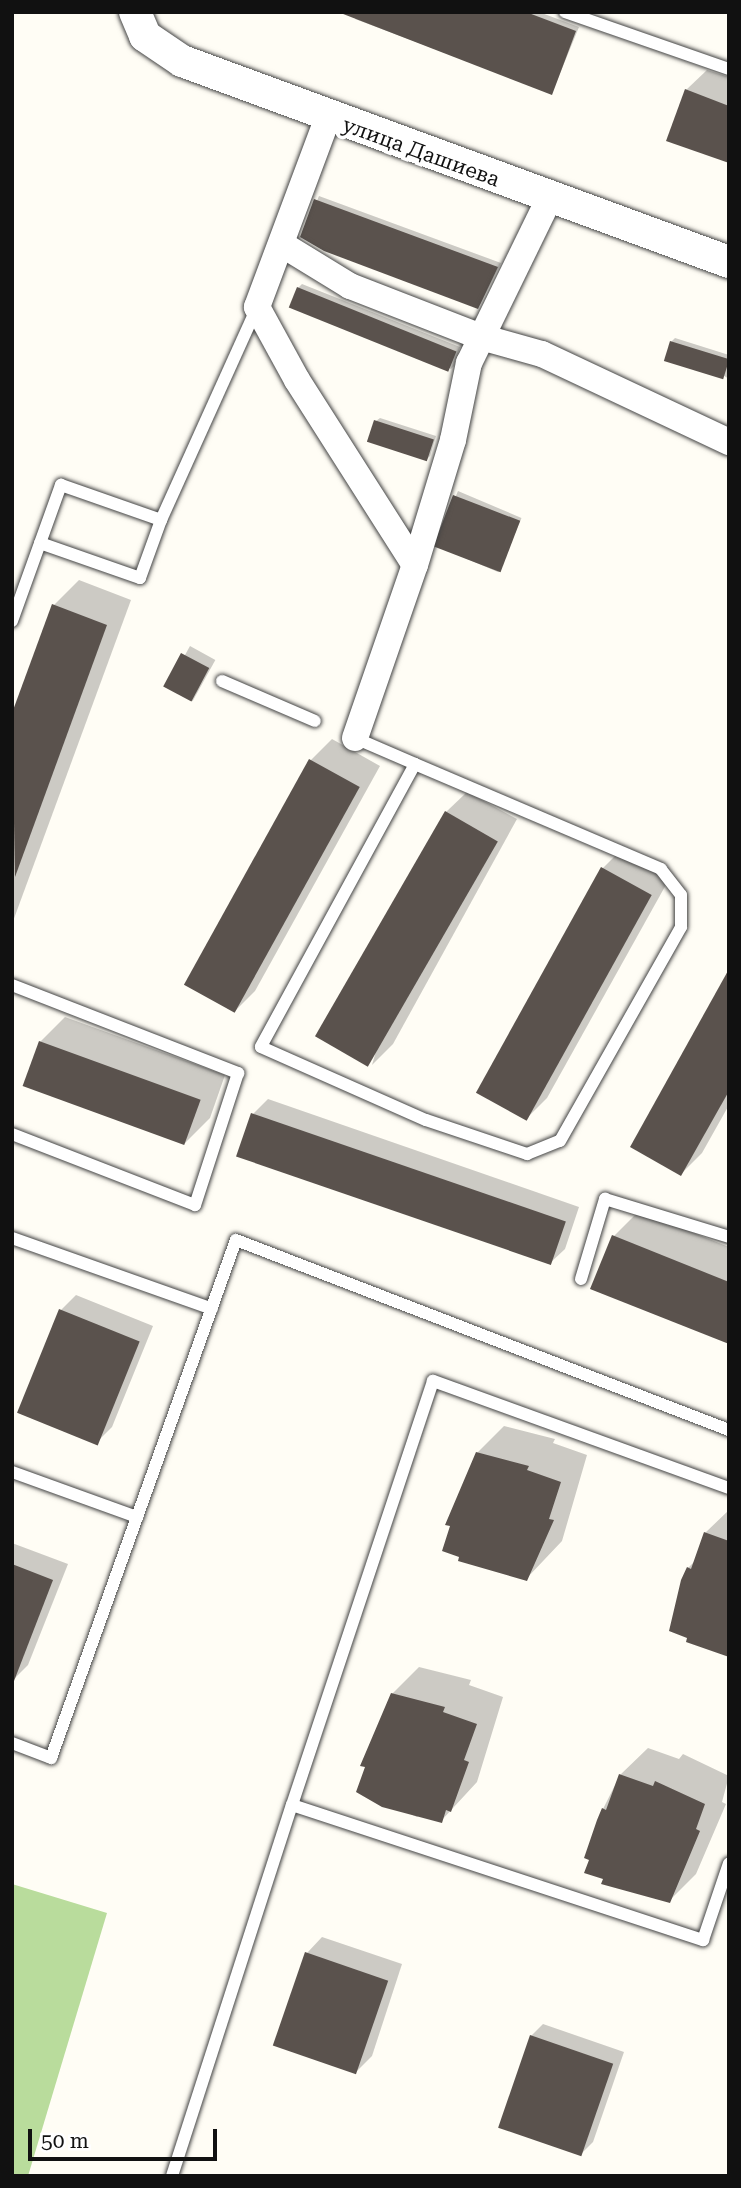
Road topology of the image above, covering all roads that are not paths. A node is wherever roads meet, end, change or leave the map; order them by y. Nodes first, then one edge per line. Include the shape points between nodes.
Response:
1 (135, 12) edge
2 (565, 12) edge
3 (729, 69) edge
4 (328, 117) junction
5 (549, 199) junction
6 (283, 245) junction
7 (729, 262) edge
8 (257, 307) junction
9 (481, 337) junction
10 (729, 442) edge
11 (161, 520) junction
12 (40, 543) junction
13 (415, 565) junction
14 (12, 621) edge
15 (222, 681) dead end
16 (314, 721) dead end
17 (355, 738) joint
18 (415, 764) junction
19 (12, 985) edge
20 (12, 1134) edge
21 (729, 1237) edge
22 (12, 1238) edge
23 (581, 1279) dead end
24 (212, 1309) junction
25 (729, 1430) edge
26 (12, 1472) edge
27 (729, 1488) edge
28 (137, 1517) junction
29 (12, 1743) edge
30 (292, 1805) junction
31 (729, 1863) edge
32 (172, 2176) edge

1 - 4 street, улица Дашиева via 145,36 162,51
2 - 3 lane
4 - 5 street, улица Дашиева
4 - 6 street
5 - 7 street, улица Дашиева
5 - 9 street
6 - 8 street
6 - 9 street via 349,286
8 - 11 lane
8 - 13 street via 297,380
9 - 10 street via 542,354
9 - 13 street via 469,363 453,440
11 - 12 lane via 61,485
11 - 12 lane via 140,578
12 - 14 lane
13 - 17 street
15 - 16 lane
17 - 18 lane
18 - 18 lane via 662,869 681,895 681,927 560,1141 527,1154 426,1119 261,1047
19 - 20 lane via 238,1073 195,1205
21 - 23 lane via 605,1199
22 - 24 lane
24 - 25 lane via 236,1240
24 - 28 lane
26 - 28 lane
27 - 30 lane via 433,1381
28 - 29 lane via 51,1758
30 - 31 lane via 703,1940
30 - 32 lane

